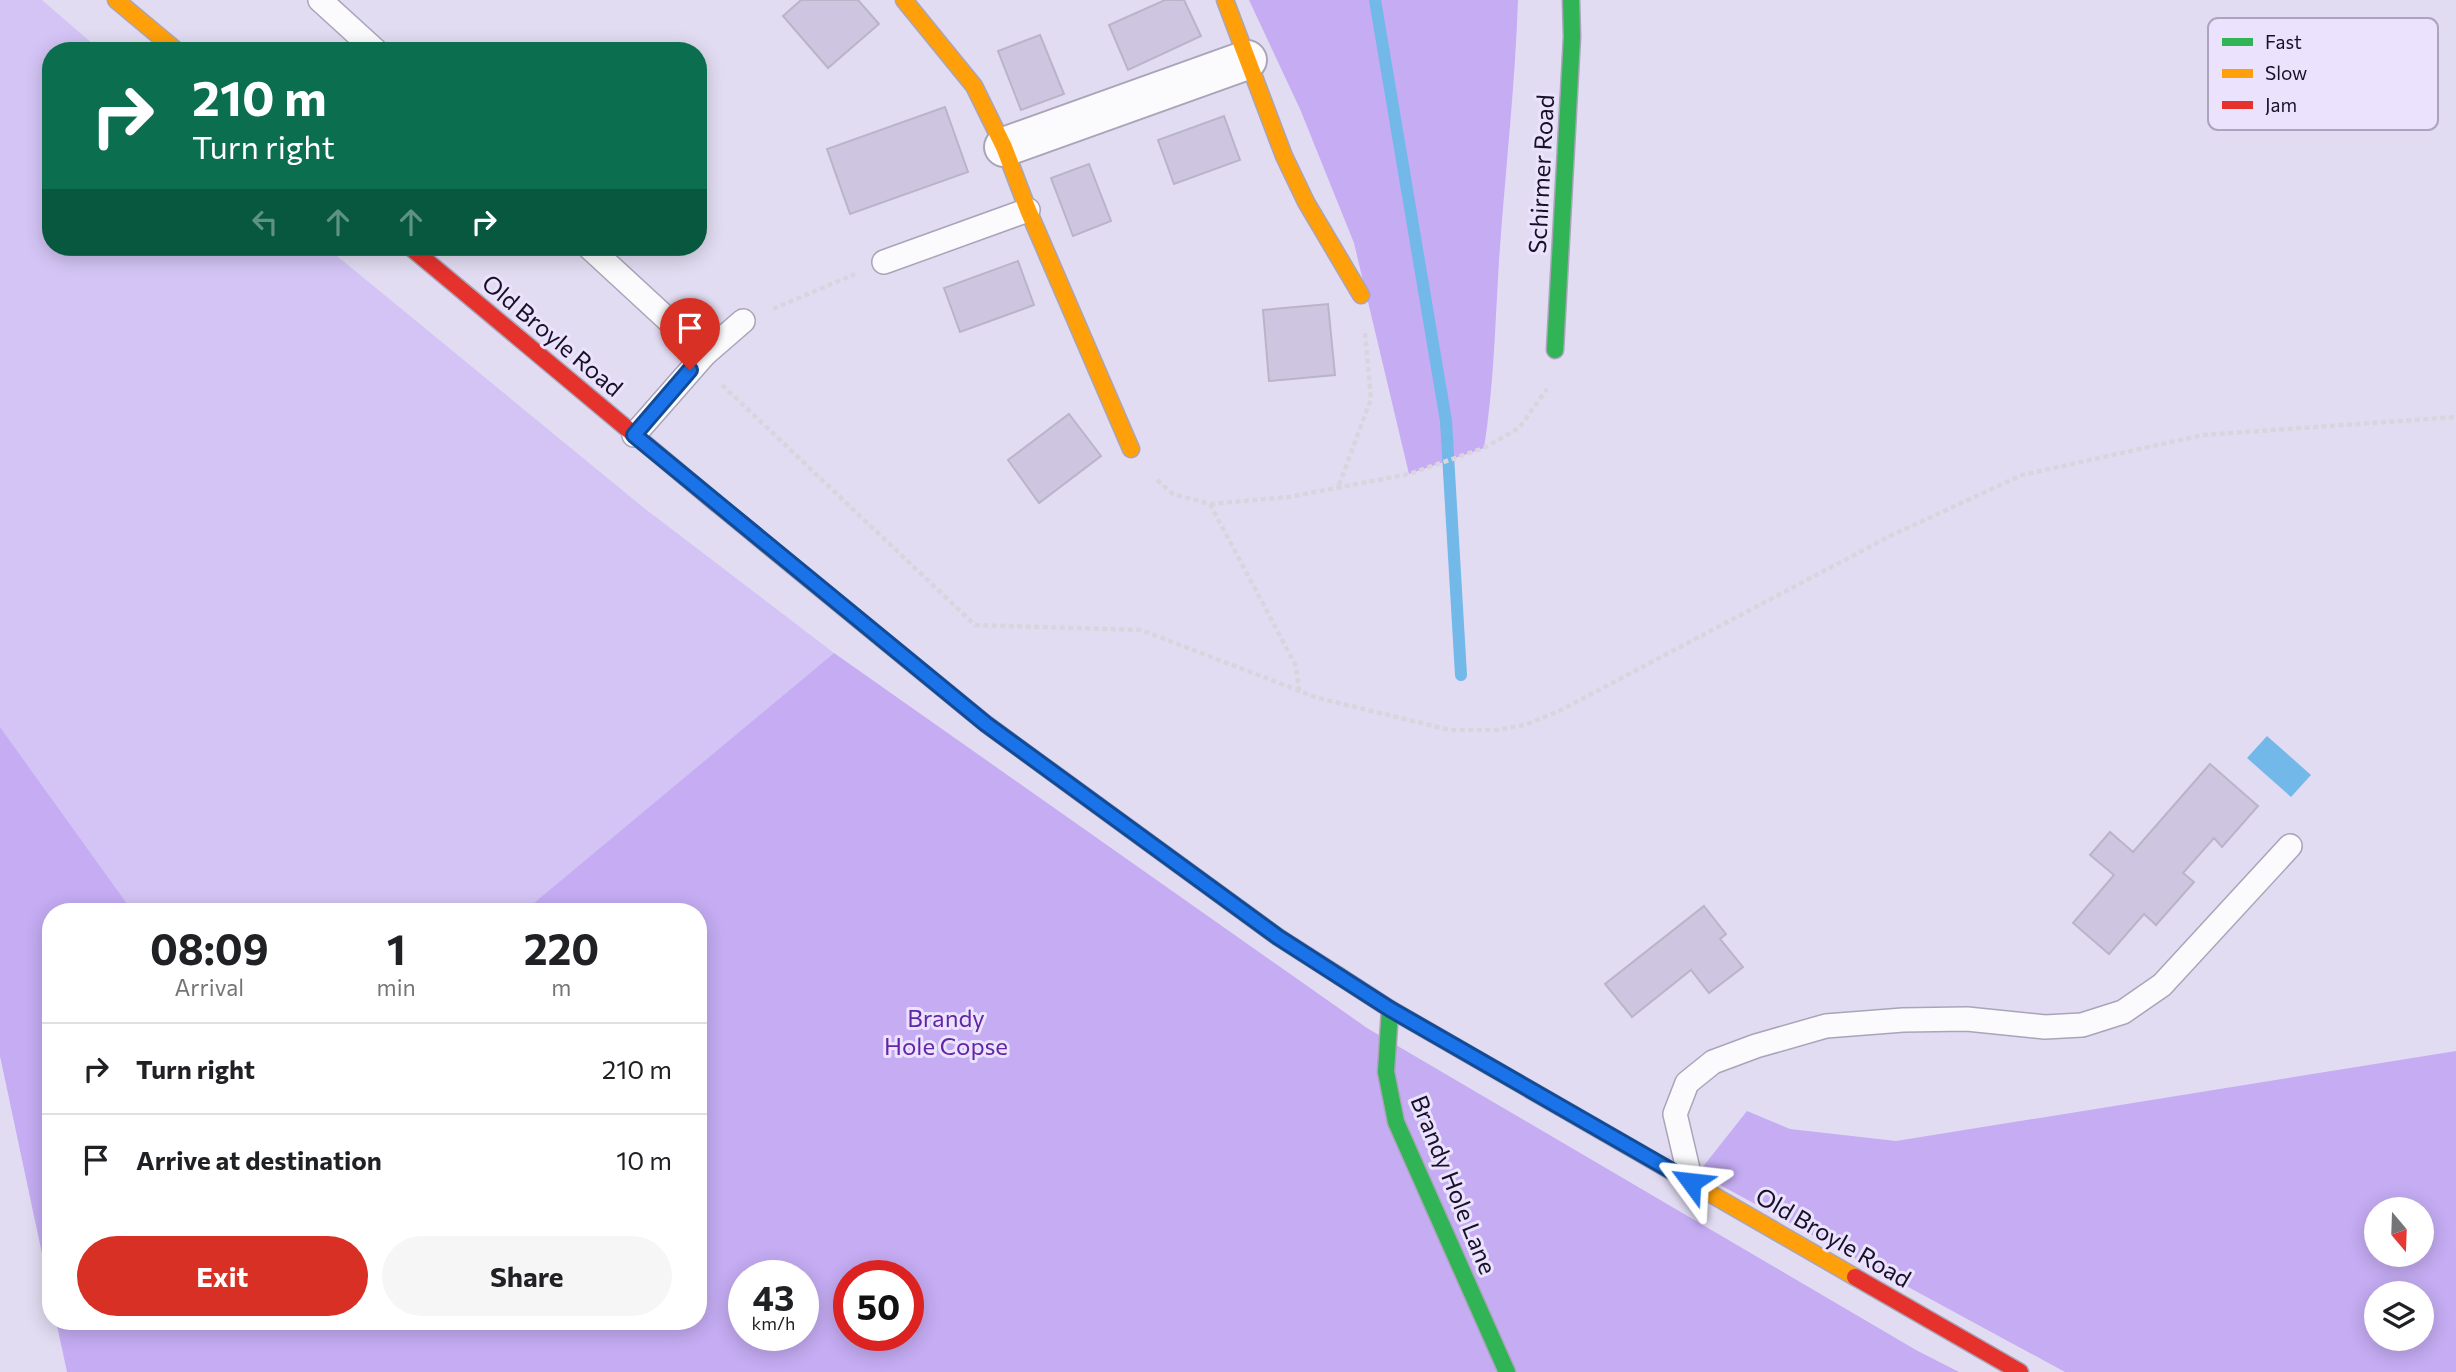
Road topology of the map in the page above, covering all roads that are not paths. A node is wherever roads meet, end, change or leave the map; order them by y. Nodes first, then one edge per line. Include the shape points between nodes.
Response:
1 (116, 0) edge
2 (320, 0) edge
3 (904, 0) edge
4 (1225, 0) edge
5 (1571, 0) edge
6 (166, 42) edge
7 (366, 42) edge
8 (1247, 60) junction
9 (1004, 147) junction
10 (1028, 210) junction
11 (421, 256) edge
12 (599, 256) edge
13 (884, 262) road end
14 (1361, 295) road end
15 (743, 321) road end
16 (1555, 350) road end
17 (705, 354) junction
18 (634, 435) junction
19 (1131, 449) road end
20 (2290, 846) dead end
21 (1390, 1009) junction
22 (1691, 1182) junction
23 (1507, 1372) edge
24 (2020, 1372) edge

1 - 6 main road
2 - 7 lane
3 - 9 main road via 974,86
4 - 8 main road
5 - 16 main road, Schirmer Road
8 - 9 street
8 - 14 main road via 1306,202
9 - 10 main road
10 - 13 lane
10 - 19 main road
11 - 18 main road, Old Broyle Road
12 - 17 lane
15 - 17 lane
17 - 18 lane
18 - 21 main road, Old Broyle Road via 986,724 1278,937
20 - 22 lane via 2162,985 2123,1012 2082,1025 2045,1027 1967,1019 1826,1026 1713,1062 1687,1083 1675,1114
21 - 22 main road, Old Broyle Road
21 - 23 main road, Brandy Hole Lane via 1386,1072 1396,1122
22 - 24 main road, Old Broyle Road

